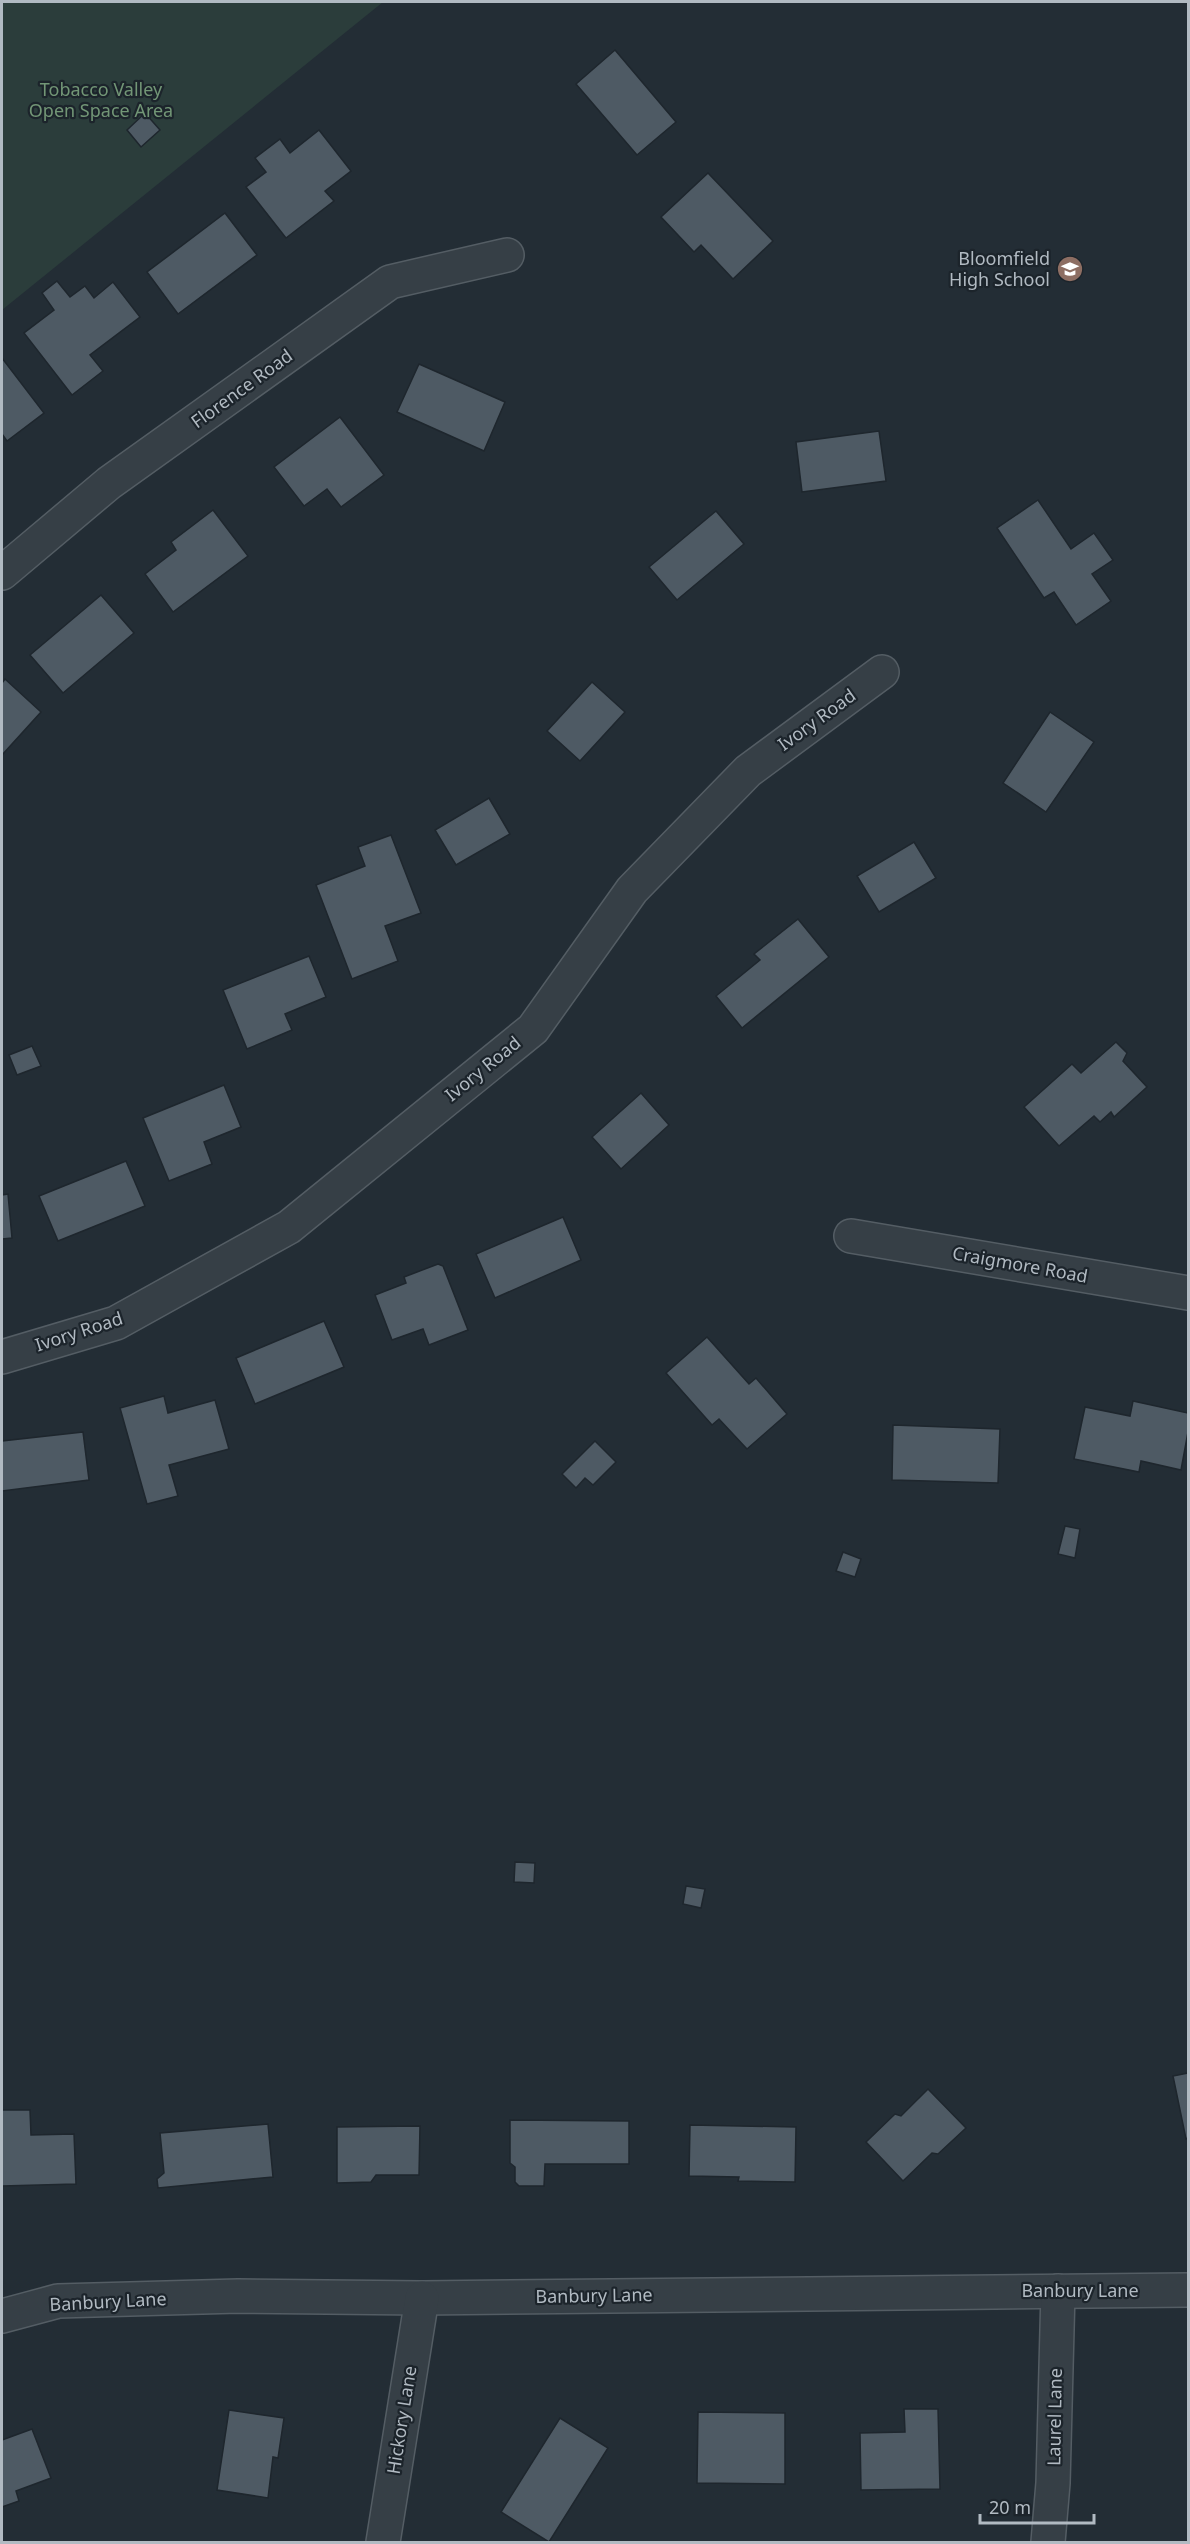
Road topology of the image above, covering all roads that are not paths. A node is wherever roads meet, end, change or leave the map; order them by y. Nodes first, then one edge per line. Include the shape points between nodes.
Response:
1 (507, 255) dead end
2 (2, 573) edge
3 (882, 672) dead end
4 (851, 1236) dead end
5 (1188, 1293) edge
6 (2, 1356) edge
7 (1188, 2290) edge
8 (1058, 2291) junction
9 (422, 2298) junction
10 (2, 2316) edge
11 (383, 2542) edge
12 (1048, 2542) edge

1 - 2 street, Florence Road via 390,282 110,483
3 - 6 street, Ivory Road via 739,780 632,890 533,1029 289,1227 116,1323
4 - 5 street, Craigmore Road
7 - 8 street, Banbury Lane
8 - 9 street, Banbury Lane
8 - 12 street, Laurel Lane
9 - 10 street, Banbury Lane via 238,2296 58,2301
9 - 11 street, Hickory Lane

